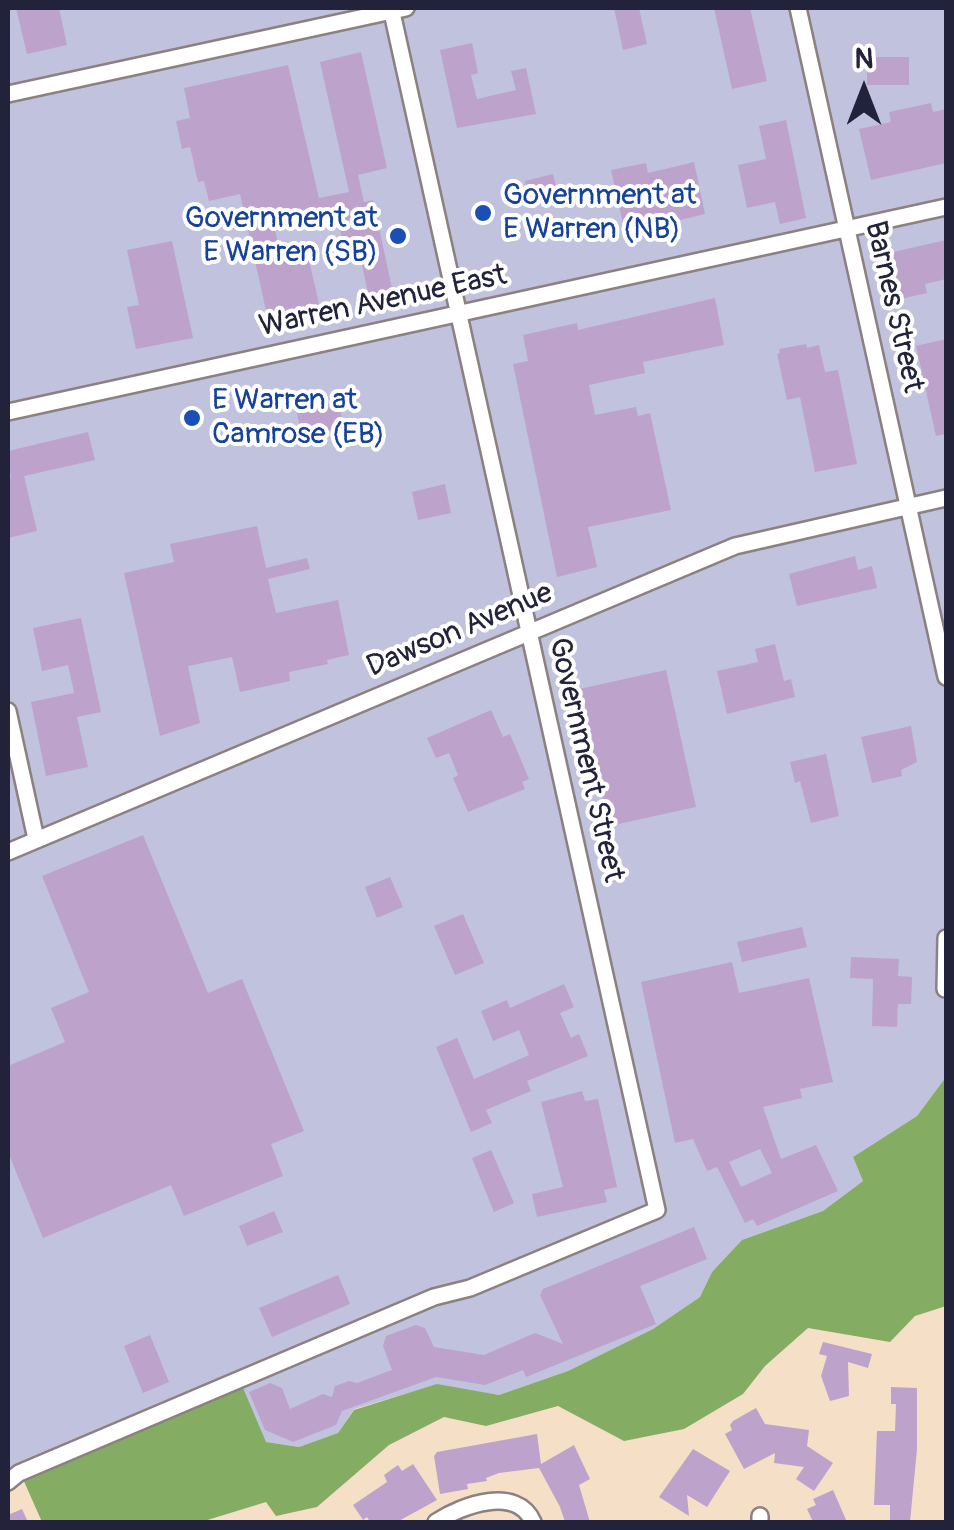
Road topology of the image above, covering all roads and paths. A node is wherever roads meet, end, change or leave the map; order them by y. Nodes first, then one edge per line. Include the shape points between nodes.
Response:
1 (798, 8) edge
2 (397, 9) edge
3 (8, 94) edge
4 (946, 207) edge
5 (848, 230) junction
6 (457, 314) junction
7 (8, 412) edge
8 (946, 498) edge
9 (909, 506) junction
10 (529, 632) junction
11 (946, 677) edge
12 (8, 711) edge
13 (36, 840) junction
14 (8, 852) edge
15 (946, 938) edge
16 (945, 988) edge
17 (8, 1482) edge
18 (436, 1522) edge
19 (533, 1522) edge

1 - 5 street, Barnes Street
2 - 3 street
2 - 6 street, Government Street
4 - 5 street, Warren Avenue East
5 - 6 street, Warren Avenue East
5 - 9 street, Barnes Street
6 - 7 street, Warren Avenue East
6 - 10 street, Government Street
8 - 9 street, Dawson Avenue
9 - 10 street, Dawson Avenue via 735,546
9 - 11 street, Barnes Street
10 - 13 street, Dawson Avenue
10 - 17 street, Government Street via 657,1210 434,1297
12 - 13 street
13 - 14 street, Dawson Avenue
15 - 16 street
18 - 19 street via 501,1499 522,1506

